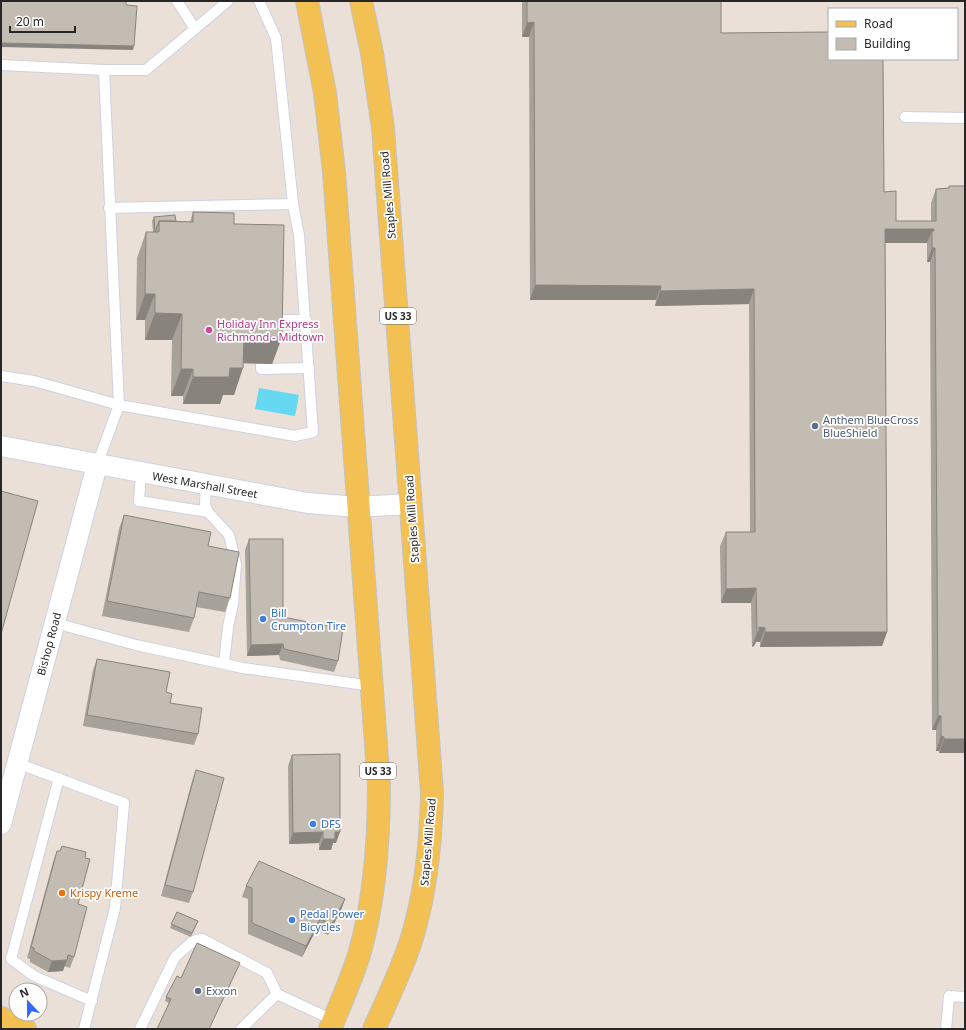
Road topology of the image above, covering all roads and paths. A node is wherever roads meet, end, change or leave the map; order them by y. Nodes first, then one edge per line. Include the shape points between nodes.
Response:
1 (177, 1) edge
2 (228, 1) edge
3 (259, 1) edge
4 (307, 1) edge
5 (361, 1) edge
6 (195, 29) junction
7 (1, 65) edge
8 (104, 70) junction
9 (906, 117) dead end
10 (965, 118) edge
11 (292, 204) junction
12 (109, 208) junction
13 (273, 320) edge
14 (306, 320) junction
15 (261, 364) edge
16 (310, 368) junction
17 (1, 376) edge
18 (119, 405) junction
19 (1, 446) edge
20 (97, 465) junction
21 (141, 473) junction
22 (206, 485) junction
23 (410, 504) junction
24 (357, 507) junction
25 (208, 512) junction
26 (55, 622) junction
27 (224, 664) junction
28 (372, 686) junction
29 (10, 773) edge
30 (59, 778) junction
31 (1, 824) edge
32 (277, 994) junction
33 (965, 997) edge
34 (92, 1001) junction
35 (1, 1018) edge
36 (331, 1025) edge
37 (26, 1029) edge
38 (84, 1029) edge
39 (140, 1029) edge
40 (242, 1029) edge
41 (374, 1029) edge
42 (946, 1029) edge

1 - 6 lane
2 - 6 lane
3 - 11 lane via 276,38
4 - 24 main road, US 33 via 325,94 334,172
5 - 23 main road, Staples Mill Road / US 33 via 383,128
6 - 8 lane via 146,70
7 - 8 lane
8 - 12 lane
9 - 10 lane
11 - 12 lane
11 - 14 lane via 299,235
12 - 18 lane
13 - 14 lane
14 - 16 lane
15 - 16 lane via 261,368
16 - 18 lane via 313,432 295,436
17 - 18 lane via 34,381
18 - 20 lane
19 - 20 street, West Marshall Street
20 - 21 street, West Marshall Street
20 - 26 street, Bishop Road
21 - 22 street, West Marshall Street
21 - 25 lane via 139,501
22 - 24 street, West Marshall Street via 308,503
22 - 25 lane via 205,505
23 - 24 street, West Marshall Street
23 - 41 main road, Staples Mill Road / US 33 via 431,764 431,826 424,889 418,916 401,970
24 - 28 main road, US 33
25 - 27 lane via 229,535 236,564
26 - 27 lane via 136,645
26 - 29 street, Bishop Road
27 - 28 lane
28 - 36 main road, US 33 via 379,786 376,866 359,955
29 - 30 lane
29 - 31 street, Bishop Road
30 - 34 lane via 124,803 115,908
30 - 34 lane via 11,959 34,976
32 - 36 lane
32 - 39 lane via 267,973 202,939 193,941 175,957
32 - 40 lane
33 - 42 lane via 949,996
34 - 38 lane
35 - 37 main road

